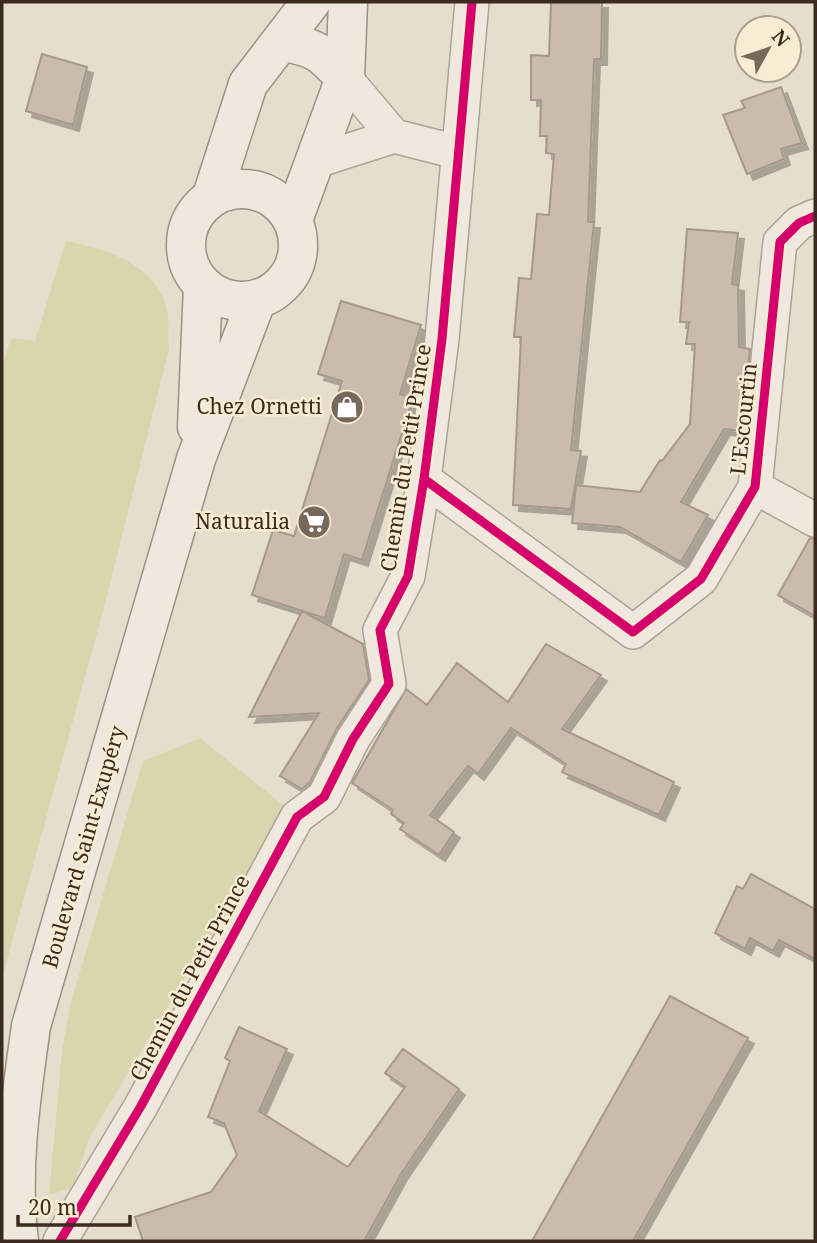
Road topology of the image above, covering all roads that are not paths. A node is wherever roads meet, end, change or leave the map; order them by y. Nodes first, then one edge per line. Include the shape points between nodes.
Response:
1 (311, 2) edge
2 (348, 2) edge
3 (472, 2) edge
4 (281, 42) junction
5 (345, 78) junction
6 (394, 136) junction
7 (457, 152) junction
8 (316, 161) junction
9 (212, 196) junction
10 (815, 216) edge
11 (293, 220) junction
12 (203, 286) junction
13 (257, 299) junction
14 (196, 459) junction
15 (424, 479) junction
16 (755, 487) junction
17 (815, 520) edge
18 (19, 1241) edge
19 (60, 1241) edge

1 - 4 main road
2 - 5 main road
3 - 7 street, Chemin du Petit Prince
4 - 5 main road via 320,52
4 - 9 main road via 248,84
5 - 6 street
5 - 8 main road
6 - 7 street
6 - 8 street
7 - 15 street, Chemin du Petit Prince via 442,339
8 - 11 main road
9 - 11 main road via 230,189 250,189 268,195
9 - 12 main road via 197,209 184,245 188,264
10 - 16 street, L'Escourtin via 799,223 780,242
11 - 13 main road via 298,256 291,273 280,287
12 - 13 main road via 230,301
12 - 14 main road, Boulevard Saint-Exupéry
13 - 14 main road, Boulevard Saint-Exupéry
14 - 18 main road, Boulevard Saint-Exupéry via 32,1026 18,1121 15,1202
15 - 16 street, L'Escourtin via 633,632 701,579
15 - 19 street, Chemin du Petit Prince via 408,576 380,630 389,684 324,797 297,817 141,1106
16 - 17 street, L'Escourtin

